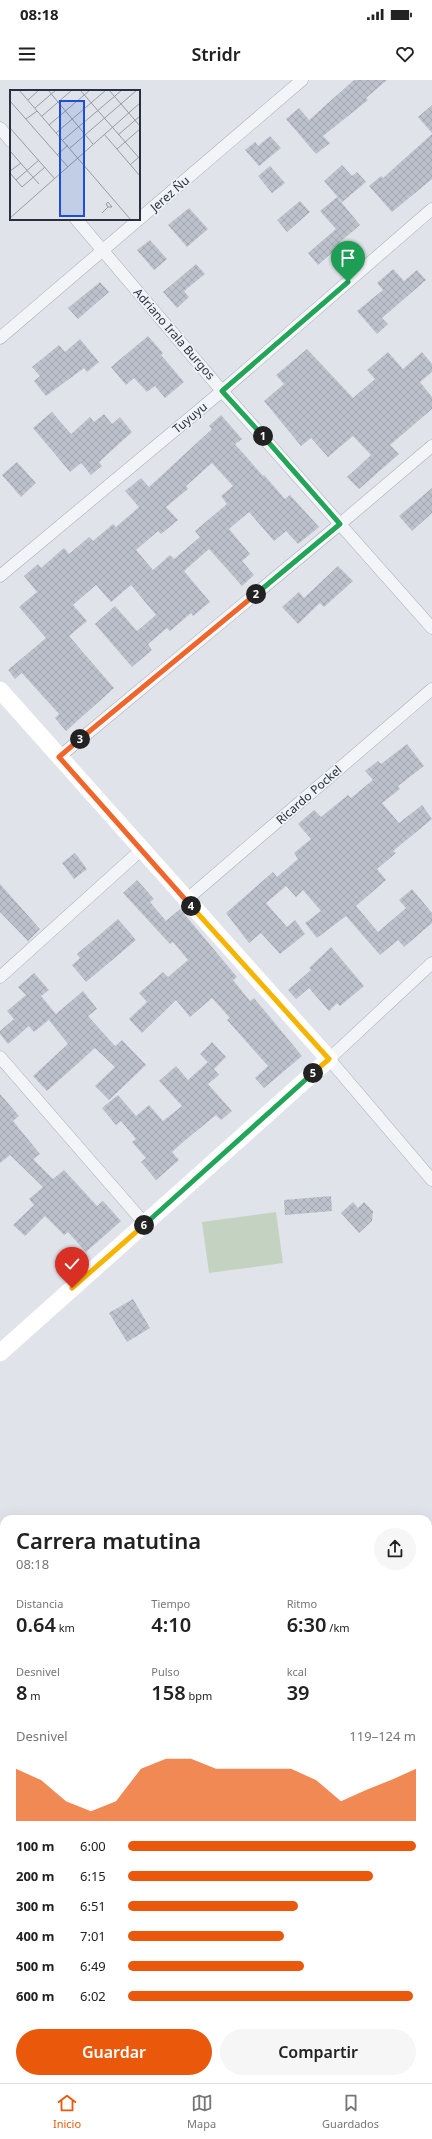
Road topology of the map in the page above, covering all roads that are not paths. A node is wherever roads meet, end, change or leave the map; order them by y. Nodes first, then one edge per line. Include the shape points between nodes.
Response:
1 (302, 80) edge
2 (0, 128) edge
3 (10, 141) edge
4 (432, 209) edge
5 (140, 219) edge
6 (77, 220) edge
7 (139, 220) edge
8 (103, 251) junction
9 (0, 338) edge
10 (222, 391) junction
11 (432, 446) edge
12 (340, 524) junction
13 (0, 576) edge
14 (432, 628) edge
15 (432, 689) edge
16 (0, 690) edge
17 (59, 757) junction
18 (141, 850) junction
19 (186, 900) junction
20 (432, 963) edge
21 (0, 977) edge
22 (0, 1057) edge
23 (329, 1059) junction
24 (432, 1180) edge
25 (145, 1224) junction
26 (0, 1353) edge

1 - 5 street, Jerez Ñu
2 - 3 street
4 - 10 street, Tuyuyu
6 - 8 street, Adriano Irala Burgos
7 - 8 street, Jerez Ñu
8 - 9 street, Jerez Ñu
8 - 10 street, Adriano Irala Burgos
10 - 12 street, Adriano Irala Burgos
10 - 13 street, Tuyuyu
11 - 12 street
12 - 14 street, Adriano Irala Burgos
12 - 17 street
15 - 19 street, Ricardo Pockel
16 - 17 street
17 - 18 street
18 - 19 street
18 - 21 street
19 - 23 street
20 - 23 street
22 - 25 street
23 - 24 street
23 - 25 street
25 - 26 street

